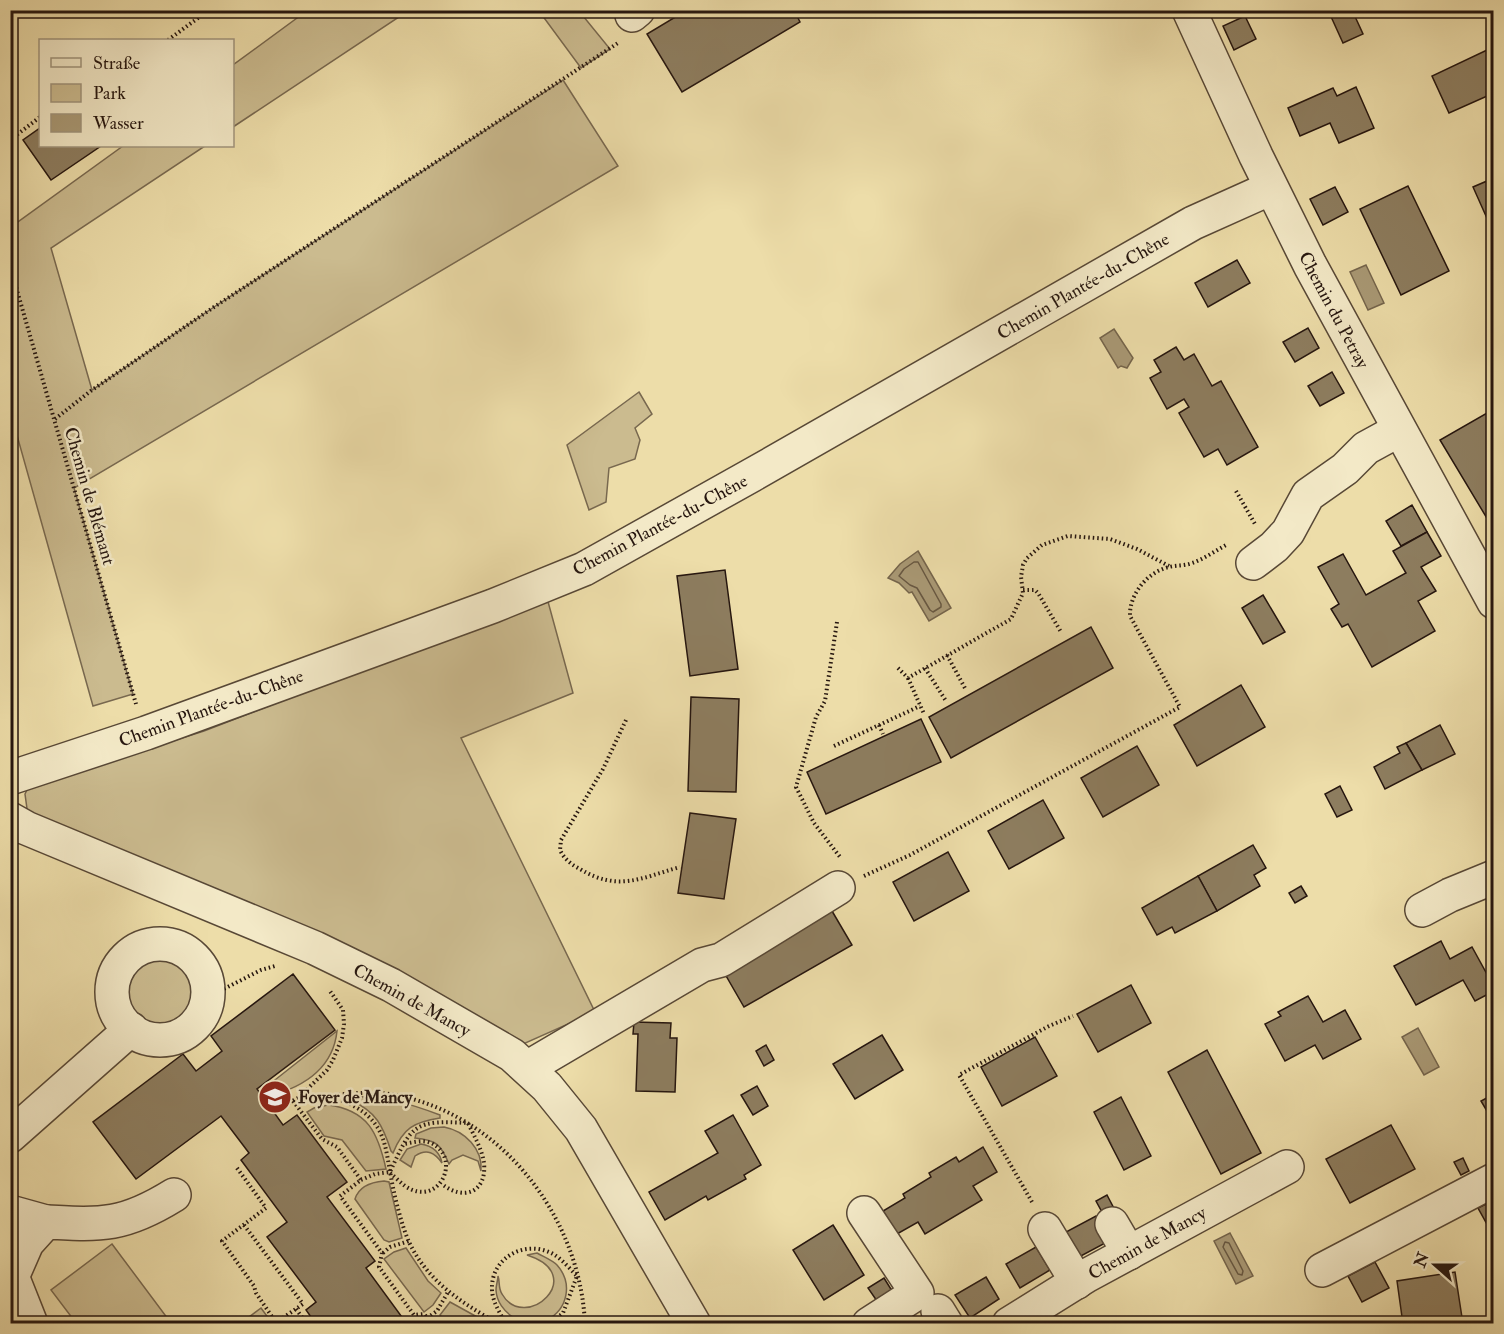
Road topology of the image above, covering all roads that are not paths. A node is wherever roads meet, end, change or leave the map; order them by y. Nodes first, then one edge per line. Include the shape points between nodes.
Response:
1 (1189, 10) edge
2 (1271, 188) junction
3 (1399, 429) junction
4 (1244, 552) road end
5 (1494, 602) edge
6 (10, 778) edge
7 (10, 819) edge
8 (848, 874) road end
9 (1494, 877) edge
10 (1422, 910) dead end
11 (131, 1029) junction
12 (527, 1068) junction
13 (10, 1136) edge
14 (1287, 1167) dead end
15 (1494, 1180) edge
16 (174, 1195) dead end
17 (10, 1212) edge
18 (864, 1213) dead end
19 (46, 1222) junction
20 (1112, 1224) dead end
21 (1045, 1229) road end
22 (1128, 1253) junction
23 (1322, 1269) dead end
24 (12, 1273) edge
25 (1077, 1282) junction
26 (31, 1323) edge
27 (694, 1323) edge
28 (869, 1323) edge
29 (1010, 1323) edge

1 - 2 street, Chemin du Petray
2 - 3 street, Chemin du Petray
2 - 6 street, Chemin Plantée-du-Chêne via 1193,223 593,564 494,606 146,733
3 - 4 street via 1366,448 1308,495 1288,532 1274,547
3 - 5 street, Chemin du Petray
7 - 12 street, Chemin de Mancy via 334,957 391,985 512,1055
8 - 12 street via 721,960 702,965
9 - 10 street
11 - 11 street via 114,1006 112,993 119,968 128,956 153,944 168,944 190,955 206,976 208,997 198,1020 189,1030 164,1039
11 - 13 street
12 - 27 street, Chemin de Mancy via 563,1104 581,1129
14 - 22 street, Chemin de Mancy
15 - 23 street
16 - 19 street via 124,1220 97,1224
17 - 19 street
18 - 28 street via 916,1293
19 - 24 street via 27,1243
20 - 22 street
21 - 25 street
22 - 25 street, Chemin de Mancy
24 - 26 street
25 - 29 street, Chemin de Mancy

